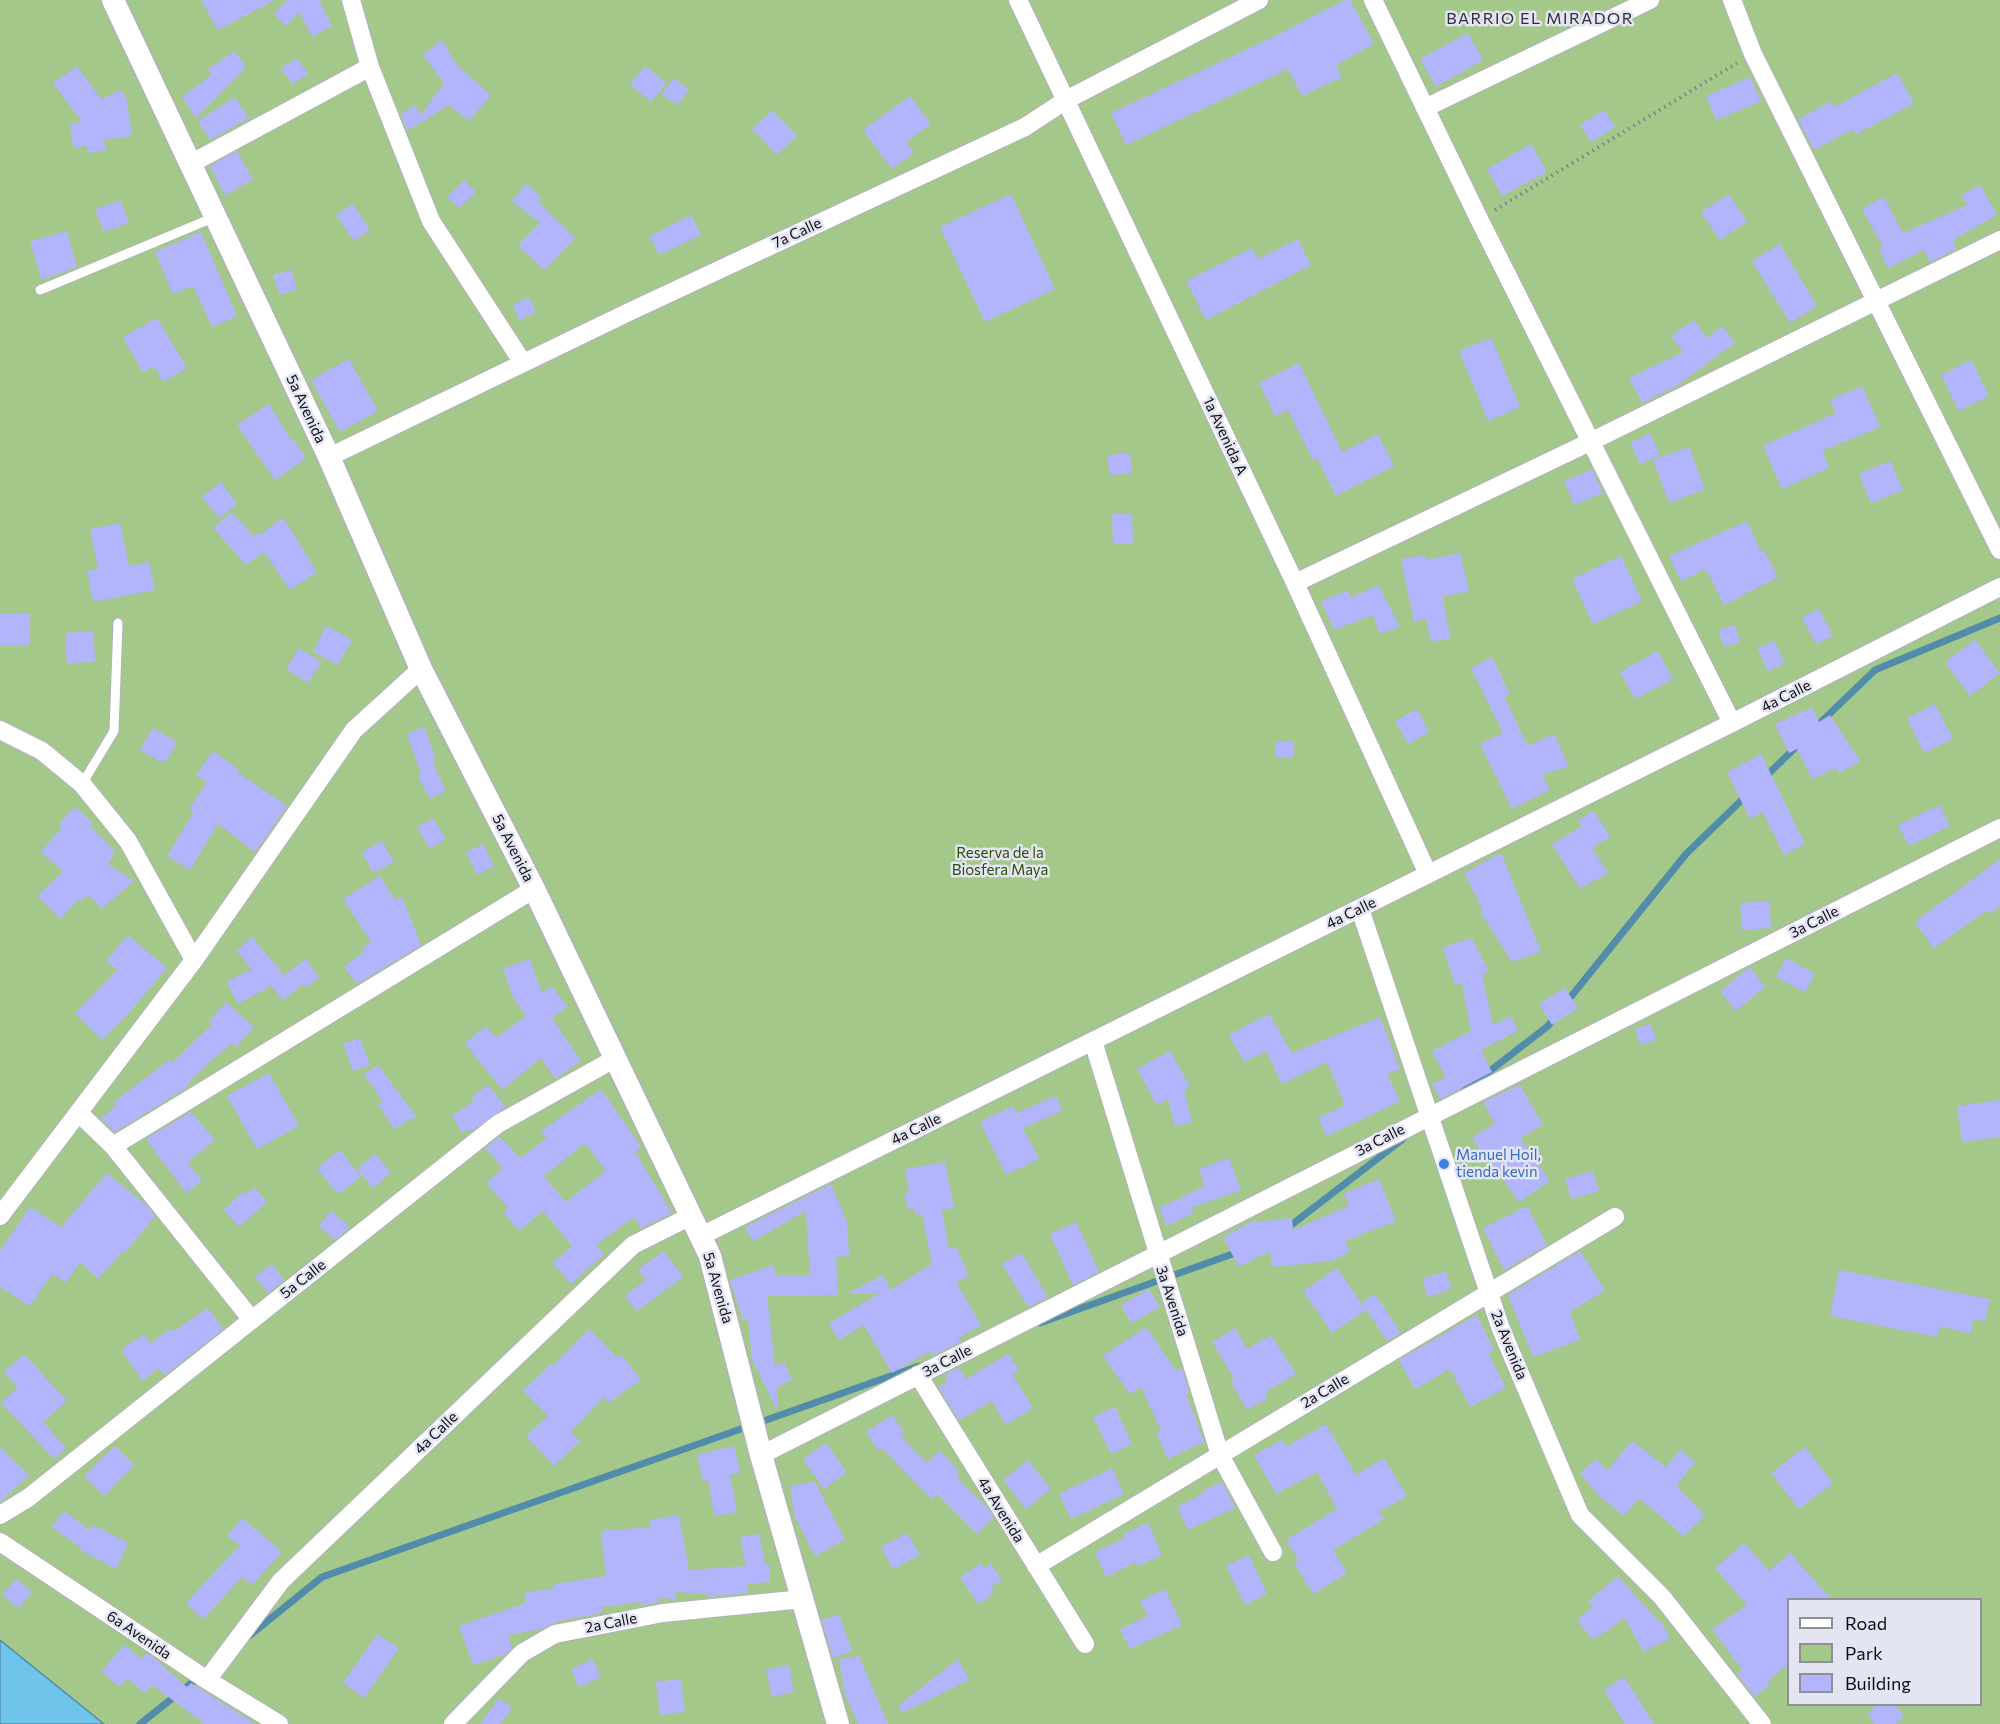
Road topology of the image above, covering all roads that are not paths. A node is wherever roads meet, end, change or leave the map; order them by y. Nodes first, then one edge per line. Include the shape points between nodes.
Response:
1 (113, 0) edge
2 (351, 0) edge
3 (1018, 0) edge
4 (1259, 0) edge
5 (1373, 0) edge
6 (1650, 0) edge
7 (1732, 0) edge
8 (370, 67) junction
9 (1066, 100) junction
10 (1425, 108) junction
11 (192, 163) junction
12 (215, 217) junction
13 (2000, 240) edge
14 (40, 290) dead end
15 (1878, 301) junction
16 (523, 363) junction
17 (1592, 441) junction
18 (329, 457) junction
19 (2000, 550) edge
20 (1295, 583) junction
21 (2000, 587) edge
22 (118, 623) dead end
23 (421, 669) junction
24 (1732, 723) junction
25 (0, 730) edge
26 (82, 784) junction
27 (2000, 828) edge
28 (1428, 874) junction
29 (534, 889) junction
30 (1360, 909) junction
31 (194, 960) junction
32 (1094, 1041) junction
33 (616, 1058) junction
34 (80, 1114) junction
35 (1428, 1116) junction
36 (113, 1146) junction
37 (0, 1216) edge
38 (1615, 1217) dead end
39 (696, 1226) junction
40 (1157, 1253) junction
41 (1489, 1293) junction
42 (252, 1320) junction
43 (918, 1375) junction
44 (761, 1455) junction
45 (1220, 1455) junction
46 (0, 1515) edge
47 (0, 1542) edge
48 (1273, 1552) dead end
49 (1036, 1566) junction
50 (803, 1599) junction
51 (1085, 1644) dead end
52 (207, 1680) junction
53 (279, 1724) edge
54 (453, 1724) edge
55 (838, 1724) edge
56 (1762, 1724) edge

1 - 11 street, 5a Avenida
2 - 8 street
3 - 9 street, 1a Avenida A
4 - 9 street, 7a Calle
5 - 10 street
6 - 10 street
7 - 15 street via 1754,54
8 - 11 street
8 - 16 street via 431,221
9 - 16 street, 7a Calle via 1025,127
9 - 20 street, 1a Avenida A
10 - 17 street
11 - 12 street, 5a Avenida
12 - 14 lane
12 - 18 street, 5a Avenida
13 - 15 street
15 - 17 street
15 - 19 street
16 - 18 street, 7a Calle
17 - 20 street
17 - 24 street
18 - 23 street, 5a Avenida
20 - 28 street, 1a Avenida A
21 - 24 street, 4a Calle
22 - 26 lane via 114,731
23 - 29 street, 5a Avenida
23 - 31 street via 354,730
24 - 28 street, 4a Calle
25 - 26 street via 42,751
26 - 31 street via 128,841
27 - 35 street, 3a Calle
28 - 30 street, 4a Calle
29 - 33 street, 5a Avenida
29 - 36 street
30 - 32 street, 4a Calle
30 - 35 street, 2a Avenida
31 - 34 street
32 - 39 street, 4a Calle
32 - 40 street, 3a Avenida
33 - 39 street, 5a Avenida
33 - 42 street, 5a Calle via 498,1124
34 - 36 street
34 - 37 street
35 - 40 street, 3a Calle
35 - 41 street, 2a Avenida
36 - 42 street
38 - 41 street, 2a Calle
39 - 44 street, 5a Avenida via 710,1256
39 - 52 street, 4a Calle via 633,1245 280,1581
40 - 43 street, 3a Calle
40 - 45 street, 3a Avenida
41 - 45 street, 2a Calle
41 - 56 street, 2a Avenida via 1580,1515 1662,1598
42 - 46 street, 5a Calle via 28,1498
43 - 44 street, 3a Calle
43 - 49 street, 4a Avenida
44 - 50 street, 5a Avenida
45 - 48 street, 3a Avenida
45 - 49 street, 2a Calle
47 - 52 street, 6a Avenida
49 - 51 street, 4a Avenida
50 - 54 street, 2a Calle via 663,1612 555,1634 522,1653
50 - 55 street, 5a Avenida
52 - 53 street, 6a Avenida

